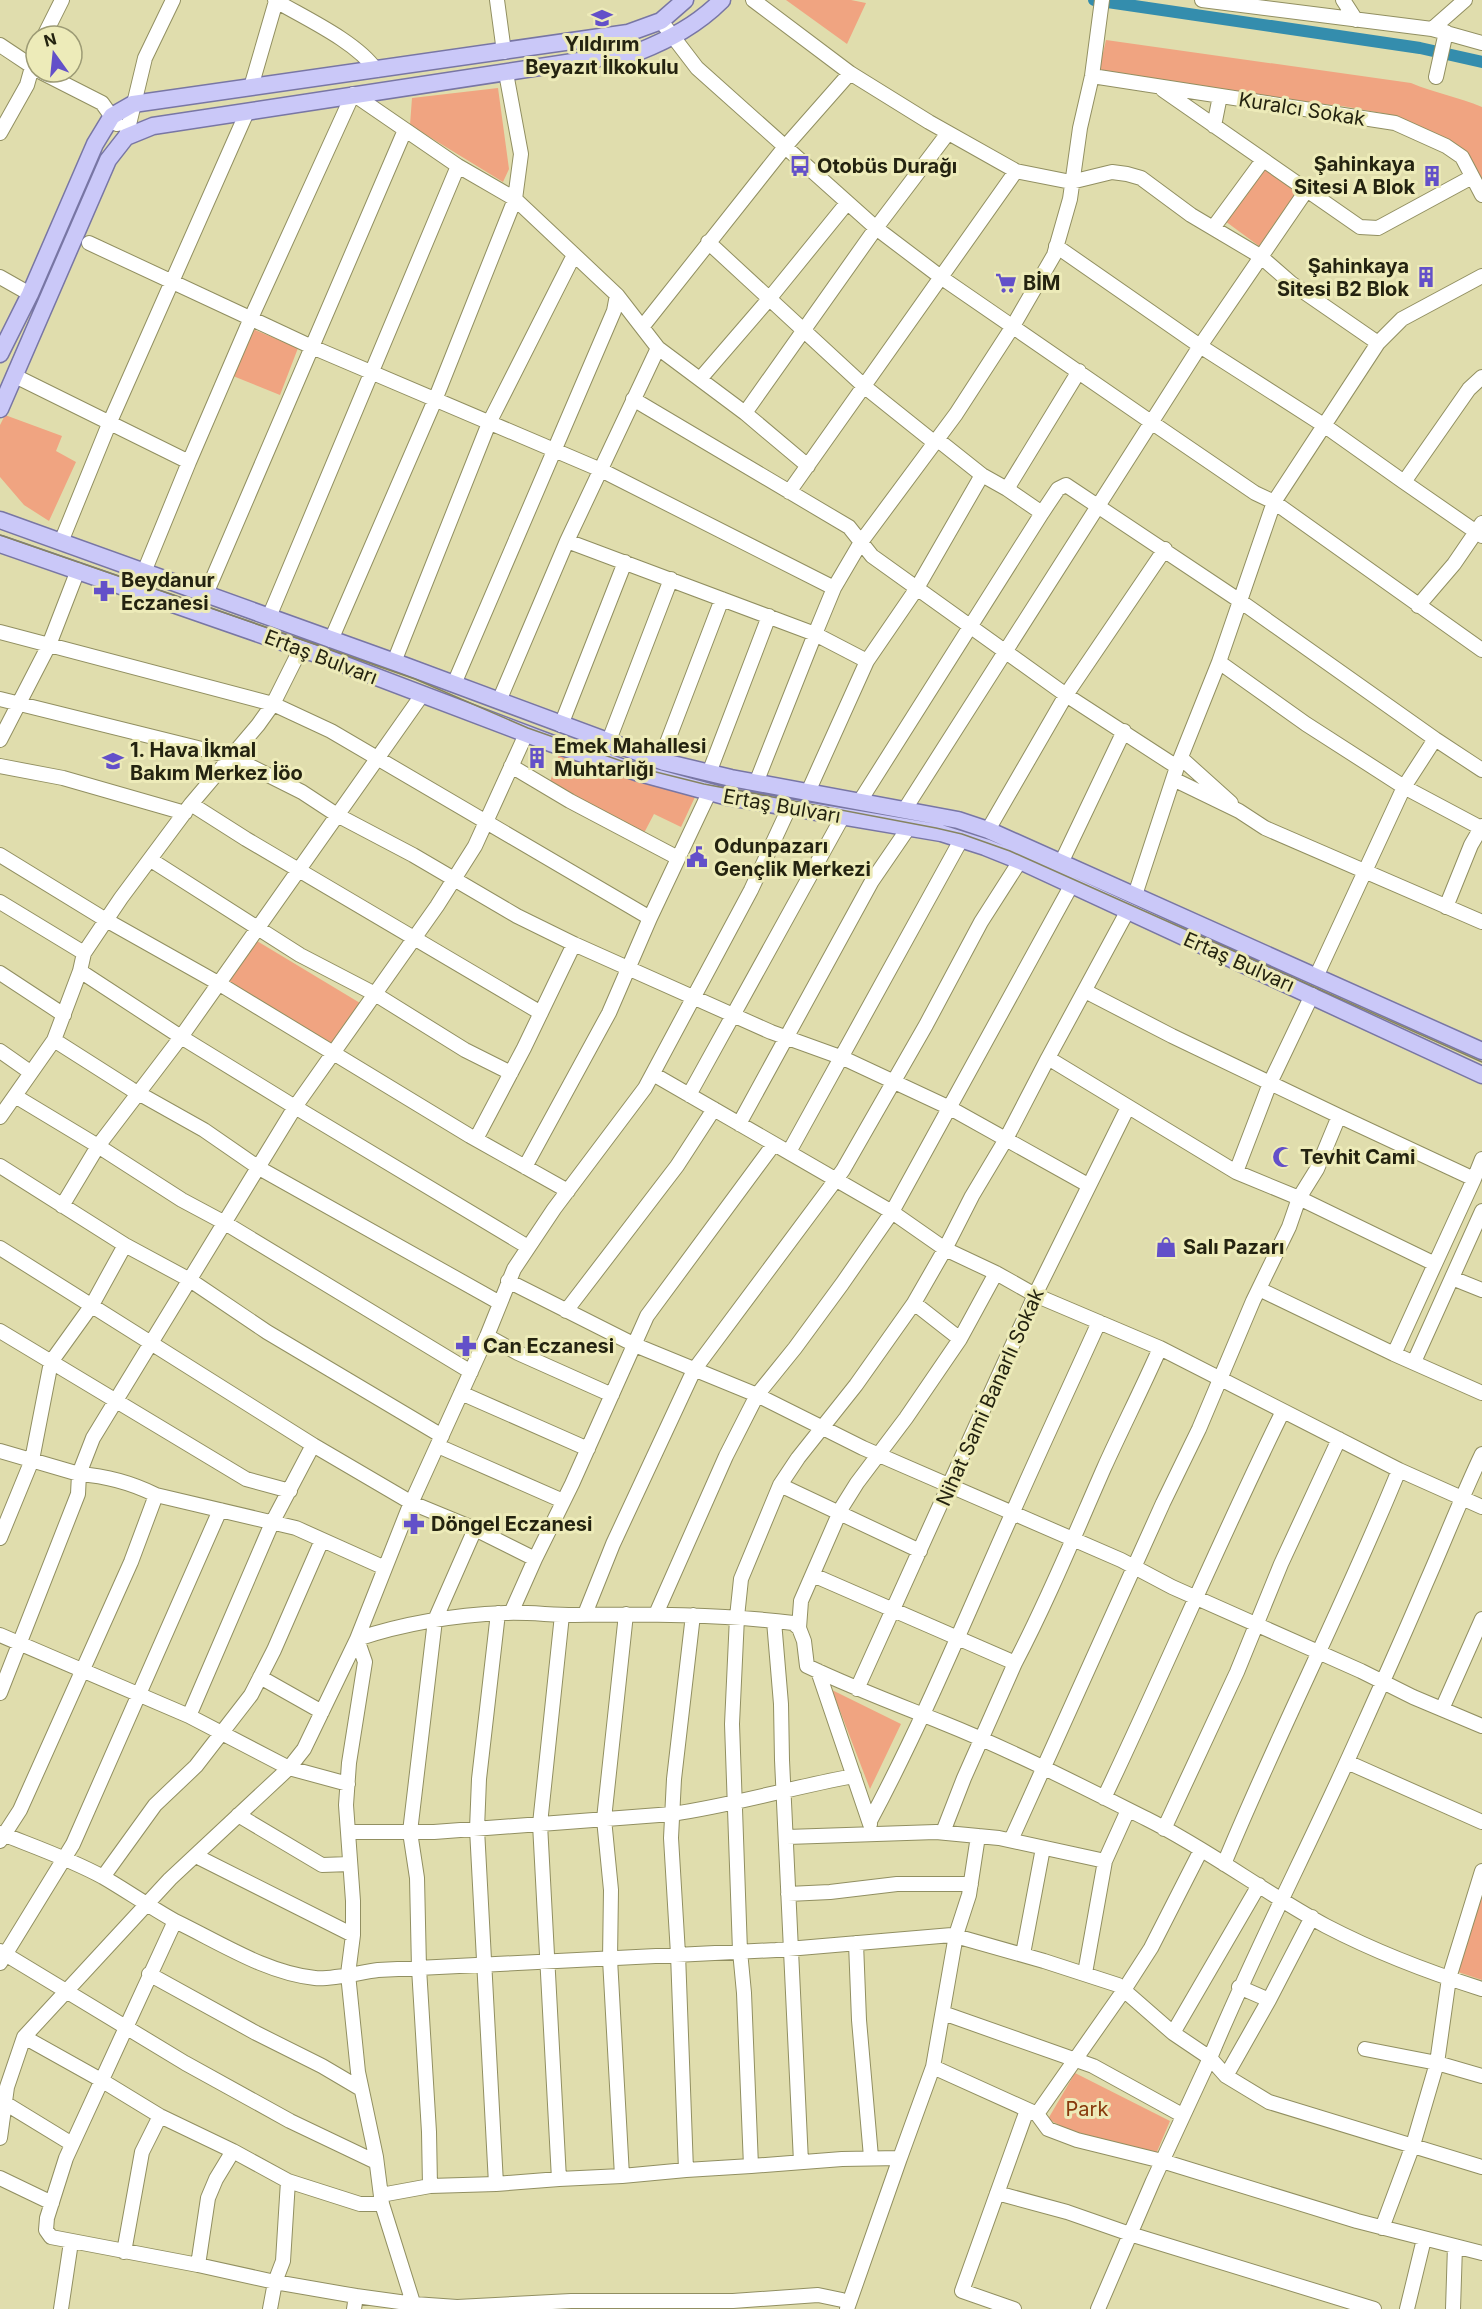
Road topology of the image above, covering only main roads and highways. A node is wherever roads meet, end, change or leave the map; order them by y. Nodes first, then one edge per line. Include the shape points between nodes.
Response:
1 (685, 0) edge
2 (722, 0) edge
3 (0, 354) edge
4 (0, 409) edge
5 (0, 505) edge
6 (7, 523) edge
7 (0, 544) edge
8 (1482, 1051) edge
9 (1482, 1075) edge

1 - 3 main road via 661,21 628,33 133,104 112,116 95,144
2 - 4 main road via 704,18 673,38 638,52 153,126 126,137 108,160
5 - 6 main road
6 - 8 main road, Ertaş Bulvarı via 660,761 958,820 988,830
7 - 9 main road, Ertaş Bulvarı via 302,648 636,772 709,793 909,827 962,840 1020,861

